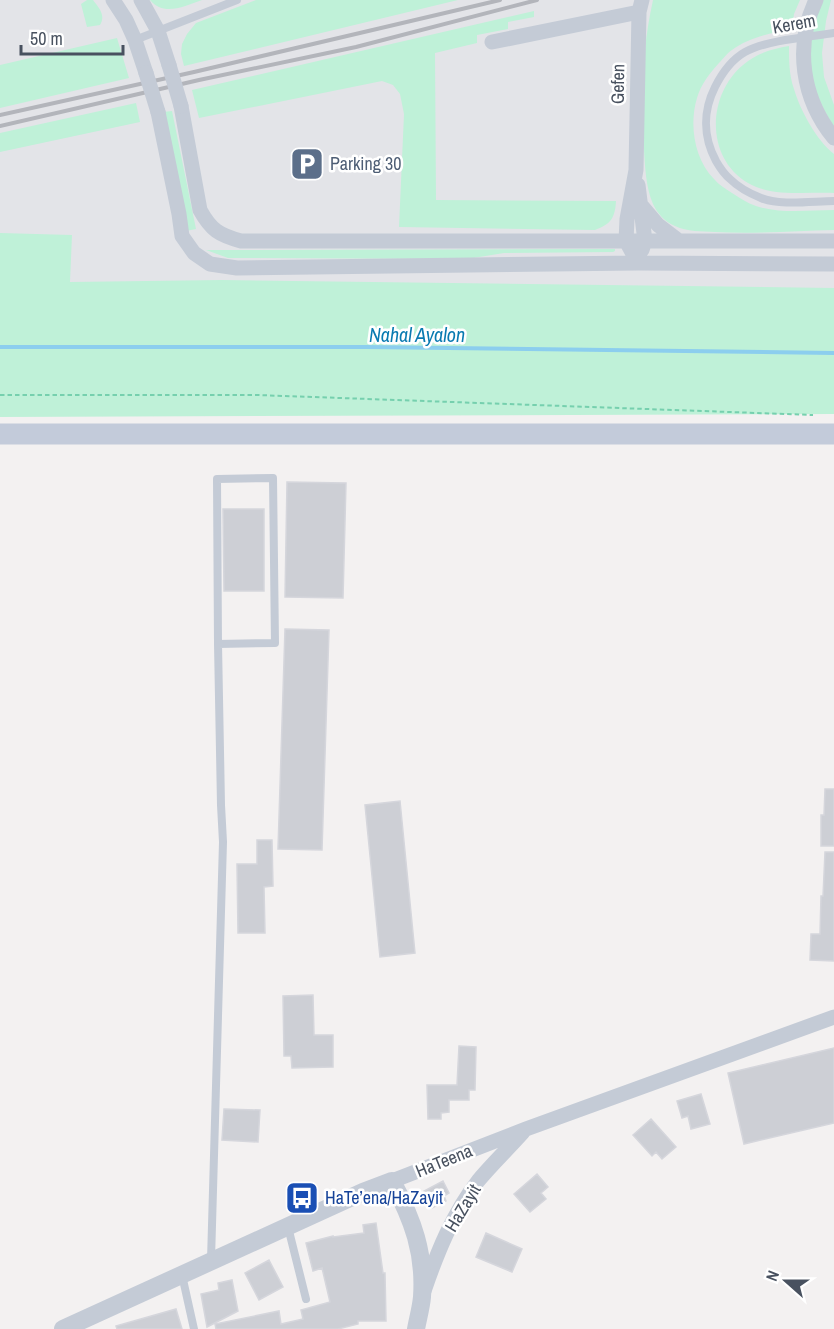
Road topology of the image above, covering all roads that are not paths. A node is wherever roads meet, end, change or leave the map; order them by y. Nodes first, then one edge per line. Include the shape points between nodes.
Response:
1 (113, 0) edge
2 (141, 0) edge
3 (237, 0) edge
4 (816, 0) edge
5 (640, 6) edge
6 (158, 30) junction
7 (834, 33) edge
8 (135, 40) junction
9 (492, 42) dead end
10 (834, 138) edge
11 (636, 170) junction
12 (834, 201) edge
13 (640, 206) junction
14 (626, 241) junction
15 (645, 241) junction
16 (679, 241) junction
17 (834, 241) edge
18 (638, 263) junction
19 (834, 264) edge
20 (0, 434) edge
21 (834, 434) edge
22 (218, 644) junction
23 (834, 1017) edge
24 (526, 1129) junction
25 (392, 1181) junction
26 (288, 1226) junction
27 (211, 1261) junction
28 (182, 1274) junction
29 (306, 1299) dead end
30 (422, 1300) junction
31 (63, 1329) edge
32 (194, 1329) edge
33 (416, 1329) edge

1 - 8 street
2 - 6 street
3 - 6 lane
4 - 10 street, bridge via 803,47 804,68 816,111
5 - 9 street
5 - 11 street, Gefen
6 - 8 lane
6 - 14 street, bridge via 181,105 200,210 207,223 226,237 241,241
7 - 12 lane, Kerem via 759,46 743,53 721,75 707,110 705,131 724,173 763,199
8 - 18 street, bridge via 158,112 182,236 194,253 210,264 237,268
11 - 13 street
11 - 14 street
13 - 15 street
13 - 16 street
14 - 15 street
14 - 18 street
15 - 16 street
15 - 18 street
16 - 17 street
18 - 19 street
20 - 21 main road
22 - 22 lane via 274,643 273,478 217,479
22 - 27 lane via 224,842
23 - 24 street, HaTeena
24 - 25 street, HaTeena
24 - 30 street, HaZayit via 464,1201 434,1261
25 - 26 street, HaTeena
25 - 30 street, HaZayit via 418,1242
26 - 27 street, HaTeena
26 - 29 lane
27 - 28 street, HaTeena
28 - 31 street, HaTeena
28 - 32 lane
30 - 33 street, HaZayit

